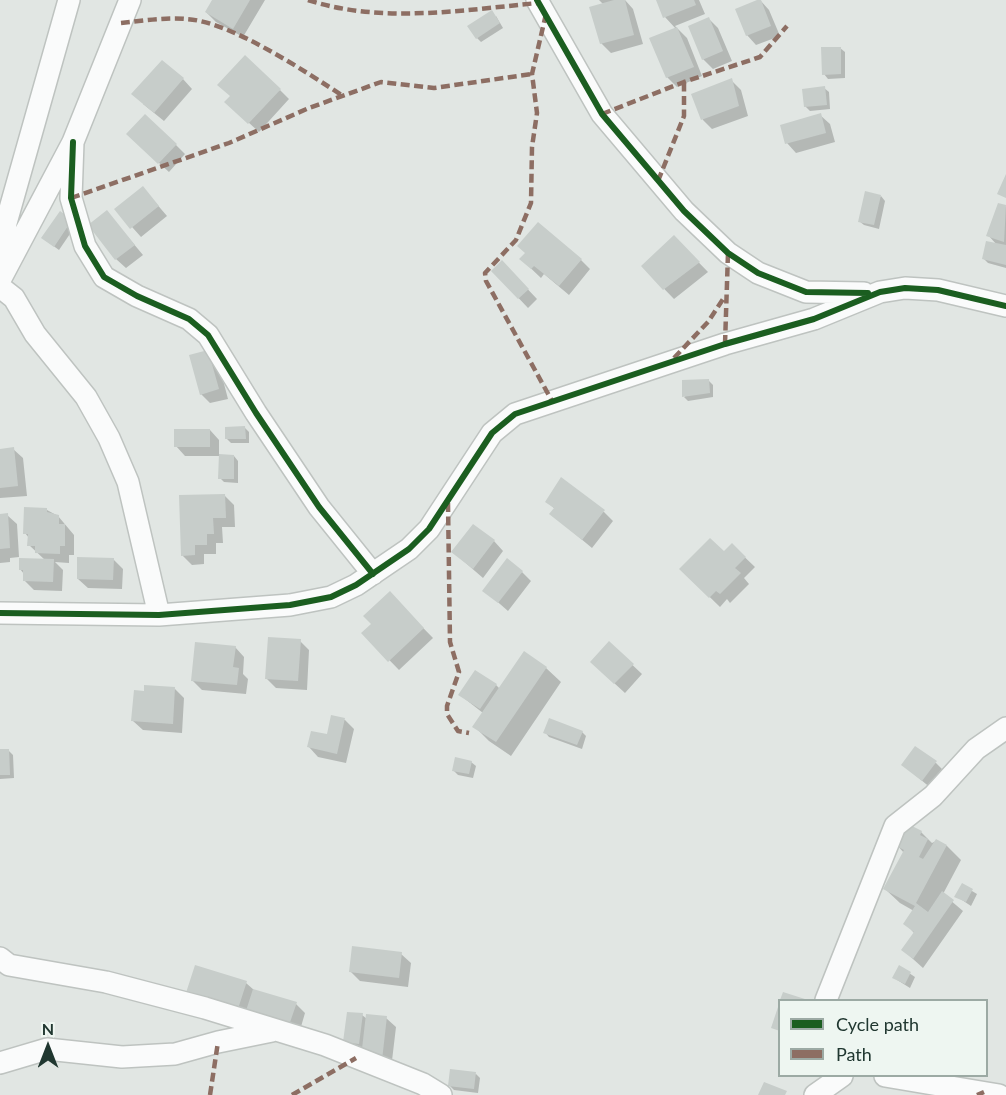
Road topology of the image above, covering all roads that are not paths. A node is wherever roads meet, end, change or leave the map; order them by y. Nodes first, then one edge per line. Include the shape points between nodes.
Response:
1 (69, 0) edge
2 (130, 0) edge
3 (537, 0) edge
4 (73, 142) junction
5 (0, 267) edge
6 (0, 280) edge
7 (0, 287) edge
8 (880, 292) junction
9 (1006, 306) edge
10 (373, 574) junction
11 (0, 613) edge
12 (159, 615) junction
13 (1006, 728) edge
14 (0, 958) edge
15 (826, 999) edge
16 (273, 1031) junction
17 (0, 1063) edge
18 (841, 1077) edge
19 (891, 1077) edge
20 (441, 1095) edge
21 (814, 1095) edge
22 (999, 1095) edge

1 - 5 street via 6,224
2 - 4 street
3 - 8 street via 602,114 684,211 728,253 758,273 806,292
4 - 6 street
4 - 10 street via 71,198 85,246 104,277 189,319 208,335 319,507
7 - 12 street via 14,298 36,334 86,397 109,438 128,482
8 - 9 street via 905,288 938,290
8 - 10 street via 814,319 725,344 515,414 492,433 429,529 409,549
10 - 12 street via 332,597 301,603
11 - 12 street
13 - 15 street via 976,749 933,796 895,826
14 - 16 street via 9,965 162,996
16 - 17 street via 175,1054 122,1057 47,1049
16 - 20 street via 324,1045 423,1084
18 - 21 street
19 - 22 street

